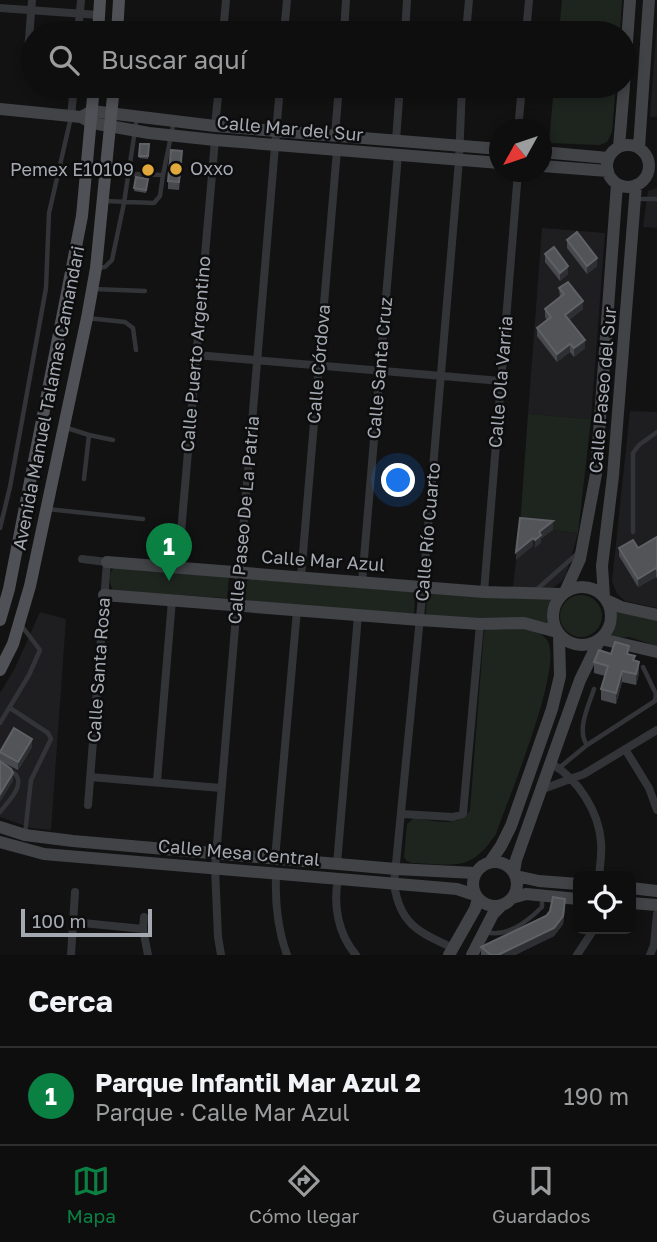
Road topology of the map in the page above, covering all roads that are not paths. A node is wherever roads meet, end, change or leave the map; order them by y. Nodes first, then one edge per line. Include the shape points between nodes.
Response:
1 (32, 0) edge
2 (80, 0) edge
3 (100, 0) edge
4 (119, 0) edge
5 (226, 0) edge
6 (287, 0) edge
7 (346, 0) edge
8 (407, 0) edge
9 (469, 0) edge
10 (529, 0) edge
11 (629, 0) edge
12 (649, 0) edge
13 (0, 8) edge
14 (31, 10) junction
15 (80, 14) junction
16 (99, 15) junction
17 (30, 21) edge
18 (79, 21) edge
19 (99, 21) edge
20 (118, 21) edge
21 (224, 21) edge
22 (285, 21) edge
23 (345, 21) edge
24 (406, 21) edge
25 (467, 21) edge
26 (527, 21) edge
27 (628, 21) edge
28 (78, 98) edge
29 (90, 98) edge
30 (114, 98) edge
31 (218, 98) edge
32 (279, 98) edge
33 (338, 98) edge
34 (399, 98) edge
35 (461, 98) edge
36 (521, 98) edge
37 (623, 98) edge
38 (0, 109) edge
39 (113, 112) junction
40 (138, 116) junction
41 (84, 117) junction
42 (519, 119) edge
43 (174, 121) junction
44 (215, 126) junction
45 (111, 127) junction
46 (135, 131) junction
47 (277, 131) junction
48 (170, 135) junction
49 (335, 135) junction
50 (215, 140) junction
51 (396, 141) junction
52 (275, 145) junction
53 (458, 146) junction
54 (620, 147) junction
55 (489, 148) edge
56 (639, 148) junction
57 (337, 150) junction
58 (552, 154) edge
59 (398, 155) junction
60 (458, 160) junction
61 (652, 160) edge
62 (489, 162) edge
63 (608, 165) junction
64 (552, 166) edge
65 (106, 173) junction
66 (128, 175) junction
67 (652, 175) edge
68 (163, 176) junction
69 (517, 182) edge
70 (617, 184) junction
71 (636, 185) junction
72 (635, 199) junction
73 (657, 199) edge
74 (103, 201) junction
75 (124, 203) junction
76 (96, 268) junction
77 (92, 289) junction
78 (145, 291) dead end
79 (87, 318) junction
80 (136, 350) dead end
81 (196, 355) junction
82 (259, 359) junction
83 (319, 364) junction
84 (380, 370) junction
85 (441, 376) junction
86 (501, 381) junction
87 (64, 427) junction
88 (657, 432) edge
89 (89, 435) junction
90 (113, 440) dead end
91 (84, 479) dead end
92 (46, 509) junction
93 (143, 519) dead end
94 (0, 528) edge
95 (633, 532) dead end
96 (582, 550) junction
97 (82, 559) dead end
98 (107, 562) junction
99 (178, 568) junction
100 (240, 572) junction
101 (301, 577) junction
102 (362, 582) junction
103 (423, 587) junction
104 (484, 592) junction
105 (564, 593) junction
106 (531, 594) junction
107 (104, 595) junction
108 (605, 598) junction
109 (172, 600) junction
110 (237, 606) junction
111 (297, 610) junction
112 (358, 615) junction
113 (657, 615) edge
114 (0, 620) edge
115 (420, 620) junction
116 (20, 624) junction
117 (480, 624) junction
118 (558, 634) junction
119 (600, 640) junction
120 (657, 652) edge
121 (643, 667) dead end
122 (0, 670) edge
123 (594, 689) dead end
124 (10, 708) junction
125 (0, 723) edge
126 (657, 730) edge
127 (587, 745) junction
128 (625, 749) junction
129 (0, 765) edge
130 (555, 766) junction
131 (90, 777) junction
132 (573, 779) junction
133 (158, 781) junction
134 (220, 788) junction
135 (543, 789) junction
136 (88, 805) dead end
137 (657, 810) edge
138 (0, 812) edge
139 (402, 814) junction
140 (0, 827) edge
141 (24, 835) junction
142 (0, 842) edge
143 (21, 849) junction
144 (216, 854) junction
145 (275, 859) junction
146 (490, 862) junction
147 (337, 864) junction
148 (215, 868) junction
149 (396, 869) junction
150 (600, 871) edge
151 (475, 873) junction
152 (276, 874) junction
153 (515, 874) junction
154 (338, 879) junction
155 (394, 884) junction
156 (573, 884) edge
157 (636, 889) edge
158 (657, 891) edge
159 (75, 892) dead end
160 (542, 896) junction
161 (477, 897) junction
162 (573, 899) edge
163 (507, 902) junction
164 (636, 903) edge
165 (657, 905) edge
166 (657, 914) edge
167 (144, 917) dead end
168 (73, 922) junction
169 (143, 929) junction
170 (484, 932) junction
171 (591, 934) edge
172 (145, 945) junction
173 (451, 951) edge
174 (71, 955) edge
175 (139, 955) edge
176 (148, 955) edge
177 (221, 955) edge
178 (287, 955) edge
179 (356, 955) edge
180 (472, 955) edge
181 (578, 955) edge
182 (650, 955) edge

1 - 14 street
2 - 15 street
3 - 16 main road
4 - 20 main road
5 - 21 street
6 - 22 street
7 - 23 street
8 - 24 street
9 - 25 street
10 - 26 street
11 - 27 main road
12 - 56 main road
13 - 14 street
14 - 15 street
14 - 17 street
15 - 16 street
15 - 18 street
16 - 19 main road
28 - 41 street
29 - 41 main road, Avenida Manuel Talamas Camandari
30 - 39 main road, Avenida Manuel Talamas Camandari
31 - 44 street
32 - 47 street, Calle Paseo De La Patria
33 - 49 street
34 - 51 street
35 - 53 street, Calle Río Cuarto
36 - 42 street
37 - 54 main road
38 - 41 main road, Calle Mar del Sur
39 - 40 main road, Calle Mar del Sur
39 - 41 main road, Calle Mar del Sur
39 - 45 main road, Avenida Manuel Talamas Camandari
40 - 43 main road, Calle Mar del Sur
40 - 46 lane
41 - 45 main road, Calle Mar del Sur
41 - 94 lane via 49,213 46,288
41 - 114 main road, Avenida Manuel Talamas Camandari via 82,216
43 - 44 main road, Calle Mar del Sur
43 - 48 lane
44 - 47 main road, Calle Mar del Sur
45 - 46 main road, Calle Mar del Sur
45 - 65 main road, Avenida Manuel Talamas Camandari
46 - 48 main road, Calle Mar del Sur
46 - 66 lane
47 - 49 main road, Calle Mar del Sur
47 - 52 street, Calle Paseo De La Patria
48 - 50 main road, Calle Mar del Sur
48 - 68 lane
49 - 51 main road, Calle Mar del Sur
50 - 52 main road, Calle Mar del Sur
50 - 81 street, Calle Puerto Argentino
51 - 53 main road, Calle Mar del Sur
52 - 57 main road, Calle Mar del Sur
52 - 82 street, Calle Paseo De La Patria
53 - 55 main road, Calle Mar del Sur
53 - 60 street, Calle Río Cuarto
54 - 56 main road
54 - 63 main road
56 - 61 main road
57 - 59 main road, Calle Mar del Sur
57 - 83 street, Calle Córdova
58 - 63 main road
59 - 60 main road, Calle Mar del Sur
59 - 84 street, Calle Santa Cruz
60 - 62 main road, Calle Mar del Sur
60 - 85 street, Calle Río Cuarto
61 - 67 main road
63 - 64 main road
63 - 70 main road
65 - 66 lane
65 - 74 main road, Avenida Manuel Talamas Camandari
66 - 68 lane
66 - 75 lane
67 - 71 main road
68 - 75 lane via 154,203
69 - 86 street, Calle Ola Varria
70 - 71 main road
70 - 96 main road, Calle Paseo del Sur via 596,474
71 - 72 main road, Calle Paseo del Sur
72 - 73 lane
72 - 108 main road, Calle Paseo del Sur via 603,566
74 - 75 lane
74 - 76 main road, Avenida Manuel Talamas Camandari
75 - 76 lane via 111,260
76 - 77 main road, Avenida Manuel Talamas Camandari
77 - 78 lane
77 - 79 main road, Avenida Manuel Talamas Camandari
79 - 80 lane via 125,321 133,327
79 - 87 main road, Avenida Manuel Talamas Camandari
81 - 82 street
81 - 99 street, Calle Puerto Argentino
82 - 83 street
82 - 100 street, Calle Paseo De La Patria
83 - 84 street
83 - 101 street, Calle Córdova
84 - 85 street
84 - 102 street, Calle Santa Cruz
85 - 86 street
85 - 103 street, Calle Río Cuarto
86 - 104 street, Calle Ola Varria
87 - 89 lane
87 - 92 main road, Avenida Manuel Talamas Camandari
88 - 95 lane via 634,453
89 - 90 lane
89 - 91 lane
92 - 93 lane
92 - 116 main road, Avenida Manuel Talamas Camandari
96 - 105 main road, Calle Paseo del Sur
96 - 106 lane
97 - 98 street, Calle Mar Azul
98 - 99 main road, Calle Mar Azul
98 - 107 street, Calle Santa Rosa
99 - 100 main road, Calle Mar Azul
100 - 101 main road, Calle Mar Azul
100 - 110 street, Calle Paseo De La Patria
101 - 102 main road, Calle Mar Azul
102 - 103 main road, Calle Mar Azul
103 - 104 main road, Calle Mar Azul
103 - 115 street, Calle Río Cuarto
104 - 106 main road, Calle Mar Azul
105 - 106 main road, Calle Mar Azul
105 - 108 main road via 590,588
105 - 118 main road via 553,610
107 - 109 main road
107 - 131 street, Calle Santa Rosa
108 - 113 main road via 621,607
108 - 119 main road via 611,622
109 - 110 main road
109 - 133 street
110 - 111 main road
110 - 134 street, Calle Paseo De La Patria
111 - 112 main road
111 - 145 street
112 - 115 main road
112 - 147 street
115 - 117 main road
115 - 139 street, Calle Río Cuarto
116 - 122 main road, Avenida Manuel Talamas Camandari
116 - 124 lane via 40,650
117 - 118 main road via 524,623
117 - 139 street via 463,814
118 - 119 main road via 575,645 590,646
118 - 146 main road via 560,676 552,709 511,826
119 - 120 main road
119 - 130 main road via 580,680
121 - 127 lane via 655,701
123 - 127 lane via 582,730
124 - 125 lane
124 - 141 lane via 51,738 32,780
126 - 128 street
127 - 130 lane
128 - 132 street
128 - 137 street
129 - 138 lane via 18,782
130 - 132 street
130 - 135 main road
131 - 133 street
131 - 136 street, Calle Santa Rosa
132 - 135 street
132 - 150 street via 599,828
133 - 134 street
134 - 144 street, Calle Paseo De La Patria
135 - 153 main road
139 - 149 street, Calle Río Cuarto
140 - 141 main road, Calle Mesa Central
141 - 143 main road
141 - 144 main road, Calle Mesa Central
142 - 143 main road, Calle Mesa Central
143 - 148 main road, Calle Mesa Central
144 - 145 main road, Calle Mesa Central
144 - 148 street, Calle Paseo De La Patria
145 - 147 main road, Calle Mesa Central
146 - 151 main road
146 - 153 main road via 506,864
147 - 149 main road, Calle Mesa Central
148 - 152 main road, Calle Mesa Central
148 - 177 street, Calle Paseo De La Patria
149 - 151 main road, Calle Mesa Central
149 - 155 street, Calle Río Cuarto
151 - 161 main road via 472,888
152 - 154 main road, Calle Mesa Central
152 - 178 street via 277,914
153 - 156 main road
153 - 163 main road via 517,885
154 - 155 main road, Calle Mesa Central
154 - 179 street via 337,914
155 - 161 main road, Calle Mesa Central via 457,889
155 - 173 street, Calle Río Cuarto via 397,903 408,921
157 - 158 main road
159 - 168 street
160 - 162 main road
160 - 163 main road via 526,894
160 - 170 lane via 542,907 530,918 500,934
161 - 163 main road via 491,906
161 - 173 main road
163 - 170 main road via 493,914
164 - 165 main road
166 - 182 street
167 - 169 street
168 - 169 street
168 - 174 street
169 - 172 street
170 - 180 main road
171 - 181 street
172 - 175 street
172 - 176 street

